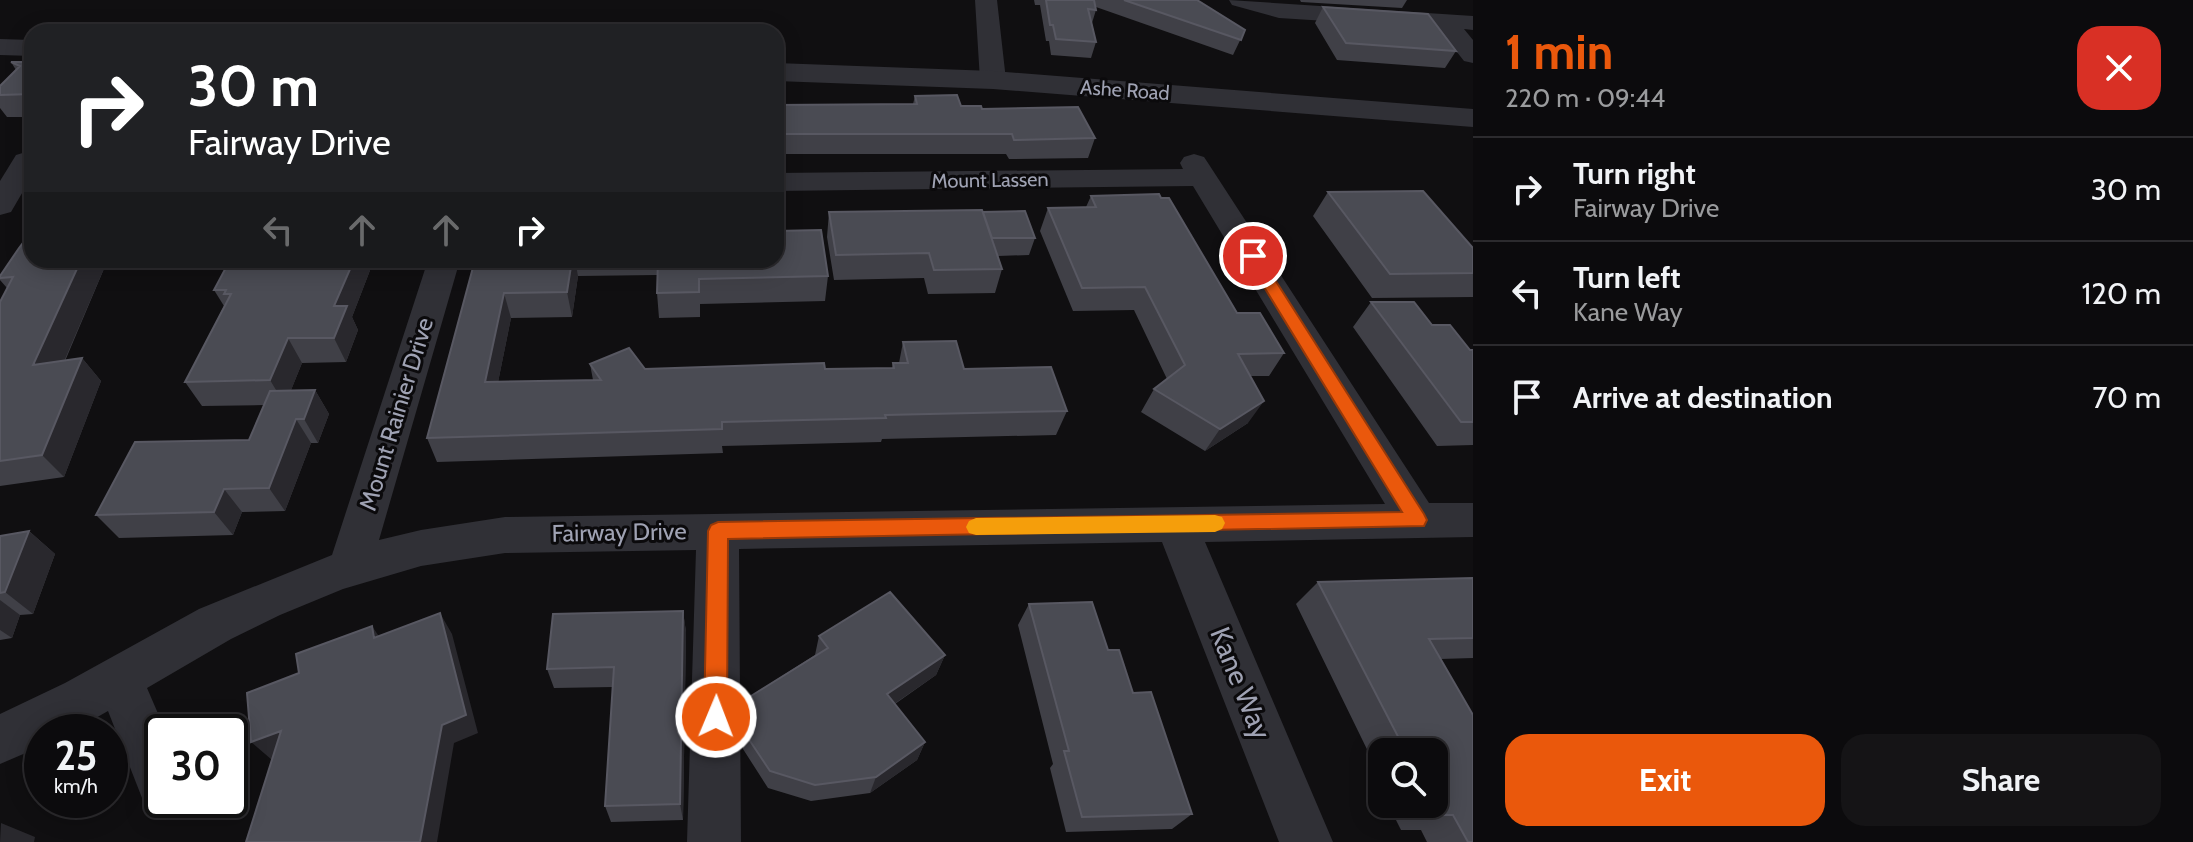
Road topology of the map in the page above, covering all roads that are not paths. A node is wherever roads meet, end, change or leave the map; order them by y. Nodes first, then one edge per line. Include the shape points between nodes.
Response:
1 (986, 0) edge
2 (1242, 2) edge
3 (1445, 21) junction
4 (1473, 23) edge
5 (0, 47) edge
6 (24, 48) edge
7 (1473, 56) edge
8 (784, 72) edge
9 (993, 80) junction
10 (1473, 118) edge
11 (24, 164) edge
12 (784, 182) edge
13 (0, 206) edge
14 (442, 268) edge
15 (1417, 520) junction
16 (1473, 520) edge
17 (1176, 524) junction
18 (718, 531) junction
19 (349, 568) junction
20 (120, 679) junction
21 (0, 739) edge
22 (144, 739) edge
23 (714, 842) edge
24 (1306, 842) edge

1 - 9 street
2 - 3 street via 1279,11
3 - 4 street
3 - 7 street
5 - 6 street
8 - 9 street, Ashe Road
9 - 10 street, Ashe Road
11 - 13 street
12 - 15 street, Mount Lassen via 1199,170
14 - 19 street, Mount Rainier Drive
15 - 16 street, Fairway Drive
15 - 17 street, Fairway Drive
17 - 18 street, Fairway Drive
17 - 24 street, Kane Way
18 - 19 street, Fairway Drive via 505,535 421,548
18 - 23 street
19 - 20 street, Fairway Drive via 215,625
20 - 21 street, Fairway Drive
20 - 22 street

